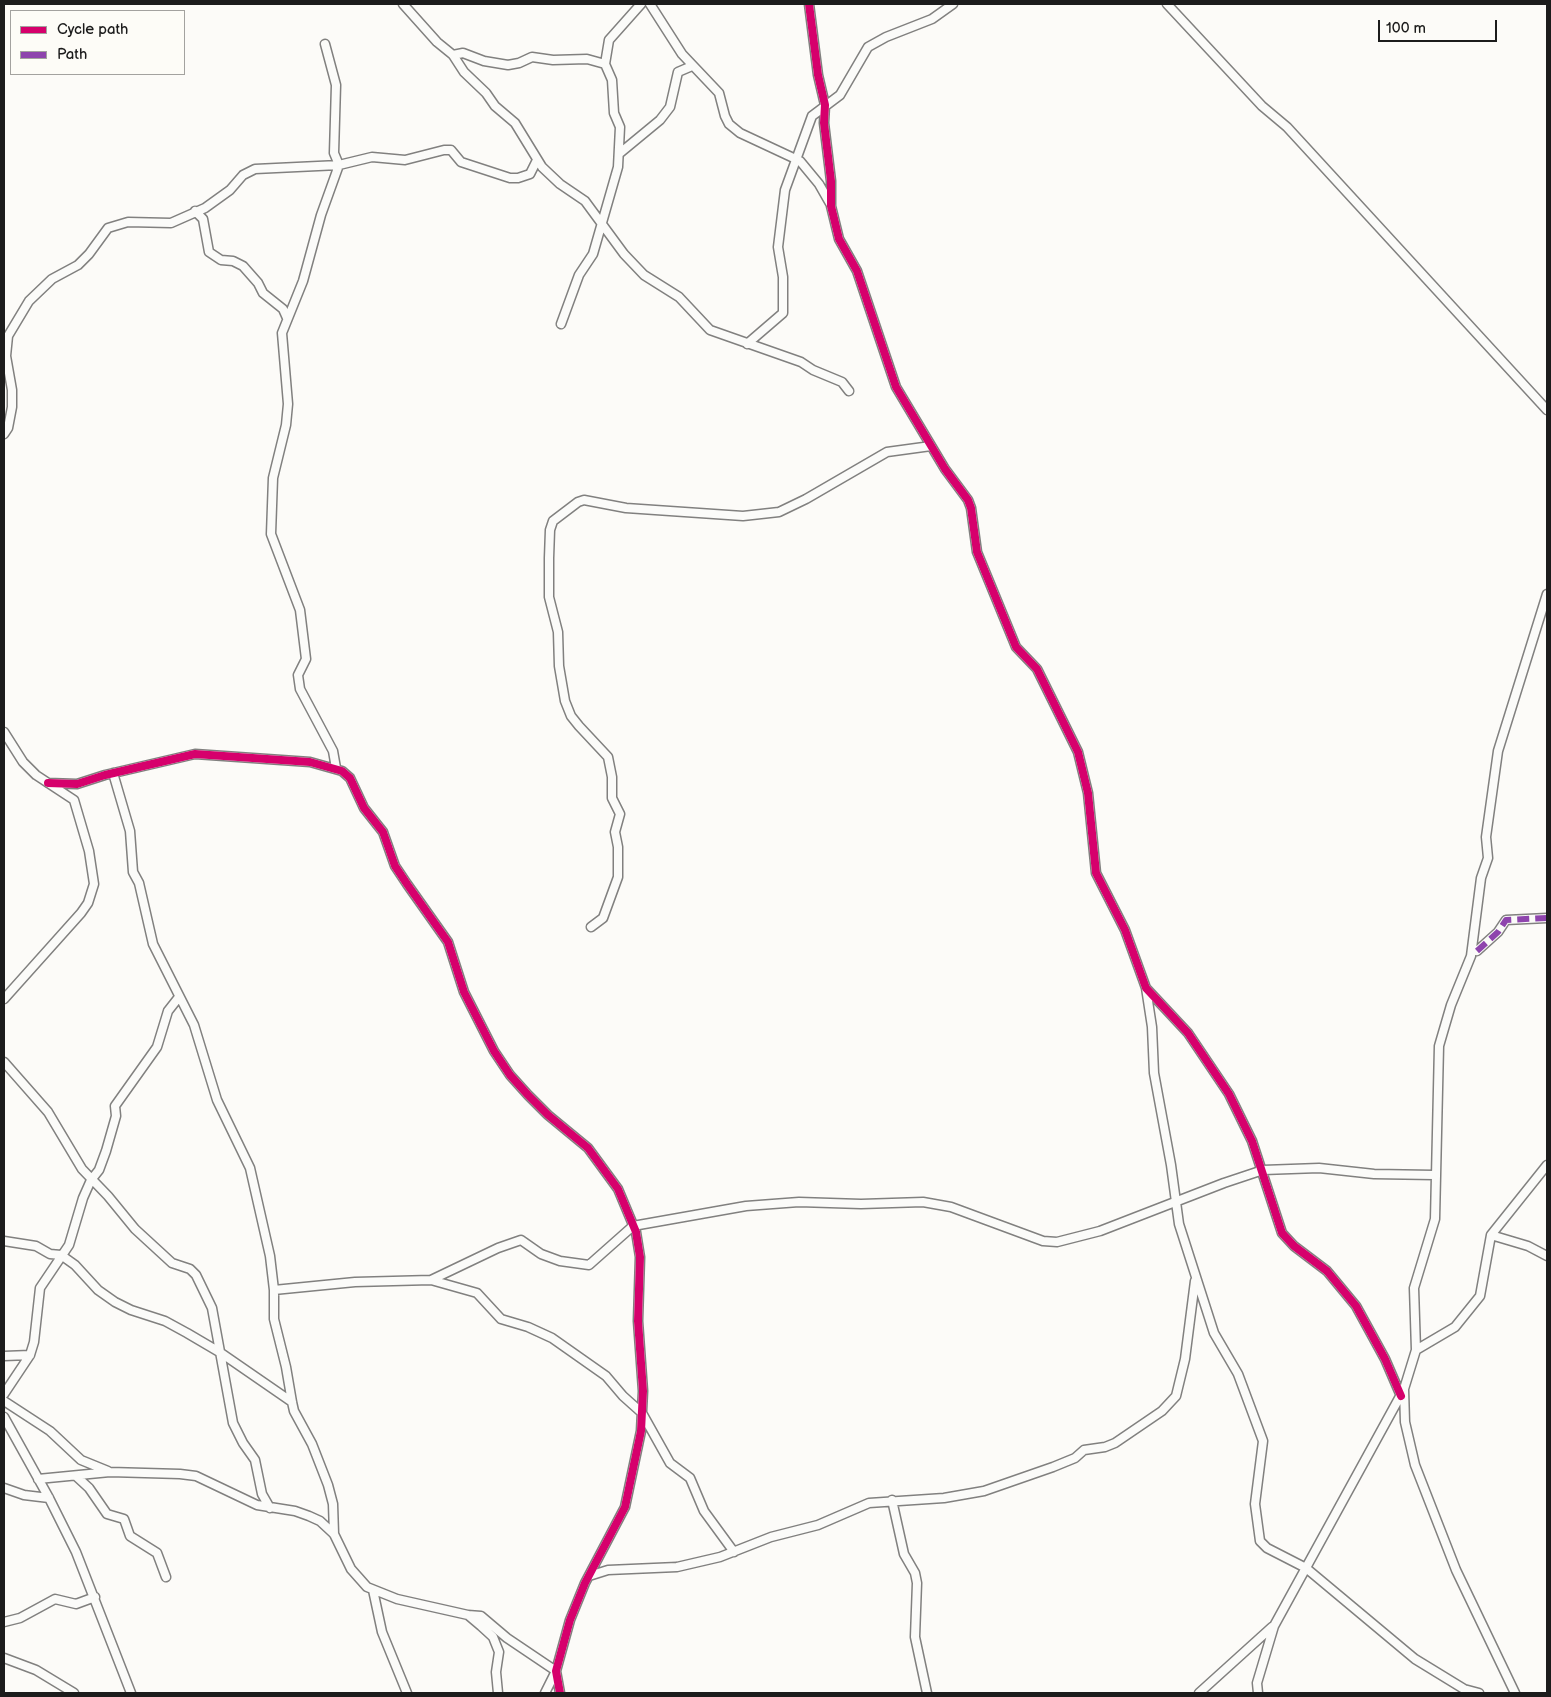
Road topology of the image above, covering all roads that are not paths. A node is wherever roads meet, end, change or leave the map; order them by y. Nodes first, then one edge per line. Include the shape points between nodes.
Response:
1 (403, 4) edge
2 (641, 4) edge
3 (650, 4) edge
4 (809, 4) edge
5 (953, 4) edge
6 (1167, 4) edge
7 (326, 44) dead end
8 (453, 54) junction
9 (605, 64) junction
10 (692, 66) junction
11 (825, 105) junction
12 (620, 153) junction
13 (796, 159) junction
14 (537, 160) junction
15 (338, 165) junction
16 (831, 206) junction
17 (195, 211) junction
18 (603, 223) junction
19 (287, 318) junction
20 (561, 324) dead end
21 (747, 344) junction
22 (849, 391) dead end
23 (1547, 410) edge
24 (4, 434) edge
25 (931, 446) junction
26 (1547, 594) edge
27 (4, 732) edge
28 (336, 768) junction
29 (113, 773) junction
30 (48, 784) junction
31 (1547, 918) edge
32 (591, 927) dead end
33 (1477, 951) dead end
34 (1146, 988) junction
35 (179, 997) junction
36 (4, 999) edge
37 (4, 1062) edge
38 (1547, 1165) edge
39 (1263, 1170) junction
40 (1434, 1175) junction
41 (91, 1180) junction
42 (1176, 1201) junction
43 (633, 1226) junction
44 (1490, 1234) junction
45 (4, 1241) edge
46 (61, 1256) junction
47 (1547, 1256) edge
48 (1195, 1279) junction
49 (431, 1280) junction
50 (274, 1290) junction
51 (1416, 1350) junction
52 (221, 1353) junction
53 (4, 1356) edge
54 (30, 1356) junction
55 (1403, 1392) junction
56 (4, 1394) edge
57 (4, 1401) edge
58 (292, 1402) junction
59 (642, 1413) junction
60 (4, 1417) edge
61 (110, 1472) junction
62 (76, 1476) junction
63 (38, 1479) junction
64 (4, 1488) edge
65 (49, 1498) junction
66 (892, 1500) junction
67 (270, 1508) junction
68 (334, 1534) junction
69 (734, 1552) junction
70 (1306, 1568) junction
71 (589, 1576) junction
72 (166, 1577) dead end
73 (374, 1590) junction
74 (95, 1597) junction
75 (468, 1615) junction
76 (4, 1622) edge
77 (1274, 1626) junction
78 (4, 1658) edge
79 (556, 1671) junction
80 (1463, 1691) edge
81 (74, 1693) edge
82 (132, 1693) edge
83 (407, 1693) edge
84 (498, 1693) edge
85 (545, 1693) edge
86 (560, 1693) edge
87 (927, 1693) edge
88 (1199, 1693) edge
89 (1258, 1693) edge
90 (1479, 1693) edge
91 (1515, 1693) edge

1 - 8 street
2 - 9 street via 609,40
3 - 10 street
4 - 11 street
5 - 11 street via 932,19 868,47 840,95
6 - 23 street via 1262,106 1287,128
7 - 15 street via 336,84 334,153
8 - 9 street via 464,53 508,65 532,57 587,59
8 - 14 street via 464,72 486,93 494,106 515,123
9 - 12 street via 612,80 614,113 620,127
10 - 12 street via 678,72 670,107 660,120
10 - 13 street via 719,93 725,116 740,133
11 - 13 street via 812,116
11 - 16 street
12 - 18 street
13 - 16 street via 819,184
13 - 21 street via 785,190 778,247 784,313
14 - 15 street via 530,174 518,178 461,162 451,150 405,160 372,157
14 - 18 street via 560,184 581,197
15 - 17 street via 255,169 205,208
15 - 19 street via 303,281
16 - 25 street via 839,239 857,272 892,379
17 - 19 street via 203,218 209,252 221,260 243,266 263,293 283,309
17 - 24 street via 171,223 128,222 108,228 78,265 52,279 29,301 8,336 6,356 12,407
18 - 20 street via 593,254 579,275
18 - 21 street via 624,254 644,275 678,297 704,325
19 - 28 street via 282,333 288,404 273,478 271,534 300,610 306,659 298,675 300,689 330,745
21 - 22 street via 801,362 842,382
25 - 32 street via 887,452 813,496 779,512 743,516 626,508 584,500 553,521 549,548 550,597 558,632 565,701 571,716 608,757 612,798 620,814 615,832 618,877 604,918
25 - 34 street via 968,500 978,552 1016,647 1037,669 1078,752 1088,793 1094,867 1125,930
26 - 40 street via 1498,751 1486,837 1488,858 1481,878 1471,956 1450,1005 1439,1046
27 - 30 street via 23,762
28 - 29 street via 310,762 195,754
28 - 43 street via 350,778 364,808 383,832 395,866 448,942 464,992 494,1051 528,1096 597,1158 618,1189
29 - 30 street via 77,784
29 - 35 street via 130,831 130,861 140,883 150,936
30 - 36 street via 66,794 77,806 94,884 81,913
31 - 33 street via 1506,920
34 - 39 street via 1188,1033 1217,1073
34 - 42 street via 1157,1092
35 - 41 street via 168,1011 157,1047 115,1106 116,1116 106,1151 99,1170
35 - 50 street via 199,1040 217,1100 250,1168 270,1256
37 - 41 street via 48,1112 77,1163
38 - 44 street
39 - 40 street via 1319,1168 1374,1174
39 - 42 street
39 - 55 street via 1282,1233 1327,1271 1356,1306
40 - 51 street via 1435,1219 1414,1288
41 - 46 street via 69,1245
41 - 52 street via 135,1229 172,1263 190,1269 196,1275 212,1308
42 - 43 street via 1100,1230 1057,1242 1043,1241 951,1207 924,1202 773,1203
42 - 48 street via 1179,1224
43 - 49 street via 589,1265 560,1262 521,1240
43 - 59 street via 640,1257 638,1321
44 - 47 street
44 - 51 street via 1480,1296 1455,1328
45 - 46 street via 36,1246
46 - 52 street via 115,1302 164,1321
46 - 54 street via 40,1288
48 - 66 street via 1185,1359 1176,1396 1162,1411 1114,1443 1084,1450 1075,1458 1005,1485 944,1498
48 - 70 street via 1214,1333 1238,1374 1262,1441 1255,1504 1260,1541
49 - 50 street via 348,1282
49 - 59 street via 477,1293 501,1319 534,1329 565,1346 596,1368
50 - 58 street via 274,1319
51 - 55 street
52 - 58 street
52 - 67 street via 233,1423 255,1460 262,1494
53 - 54 street
54 - 56 street
55 - 70 street
55 - 91 street via 1405,1422 1415,1465 1456,1570
57 - 61 street via 50,1431 81,1460
58 - 68 street via 328,1485
59 - 69 street via 670,1463 690,1478 704,1511
59 - 71 street via 628,1498
60 - 63 street
61 - 62 street
61 - 67 street via 196,1476 240,1498
62 - 63 street
62 - 72 street via 107,1514 124,1519 130,1536 157,1553
63 - 65 street
64 - 65 street
65 - 74 street
66 - 69 street via 868,1502 818,1525 771,1537
66 - 87 street via 904,1554 915,1573 917,1584 915,1637
67 - 68 street via 309,1516
68 - 73 street via 351,1569 366,1587
69 - 71 street via 677,1567 608,1570
70 - 77 street
70 - 80 street via 1414,1659
71 - 79 street via 574,1608
73 - 75 street via 397,1599
73 - 83 street via 382,1632
74 - 76 street via 76,1604 55,1599 20,1618
74 - 82 street
75 - 79 street via 481,1616
75 - 84 street via 497,1643
77 - 88 street
77 - 89 street via 1257,1683
78 - 81 street via 46,1675
79 - 85 street
79 - 86 street
80 - 90 street

